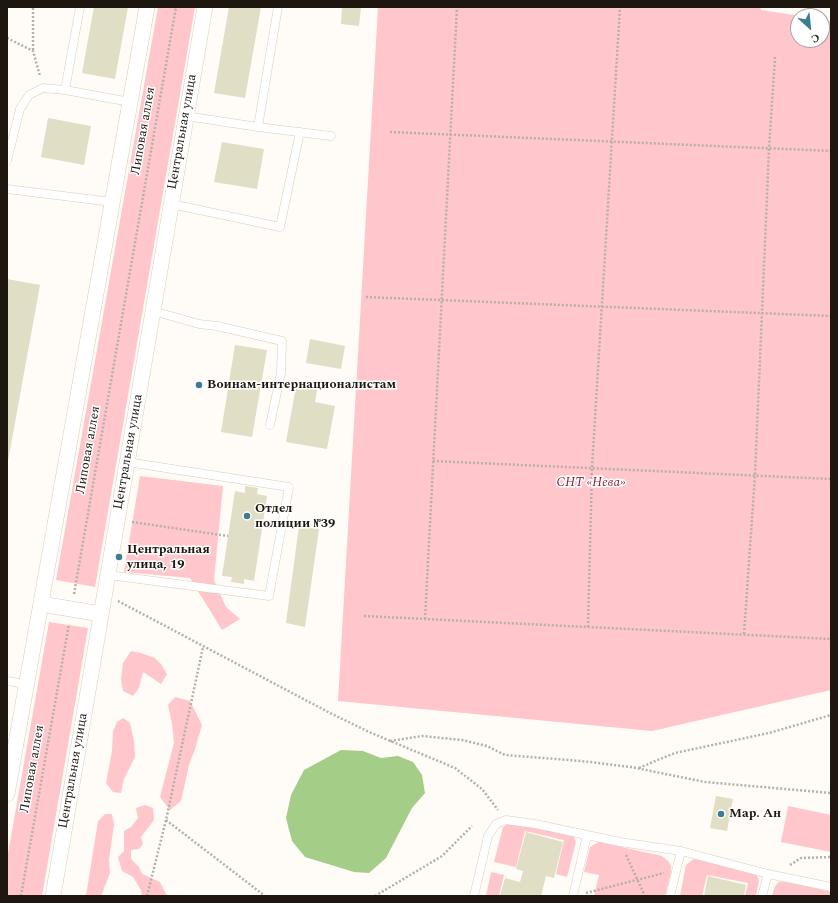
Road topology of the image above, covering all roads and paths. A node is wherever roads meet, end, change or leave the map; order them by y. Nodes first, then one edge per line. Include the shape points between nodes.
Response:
1 (33, 7) edge
2 (80, 7) edge
3 (147, 7) edge
4 (176, 7) edge
5 (205, 7) edge
6 (278, 7) edge
7 (456, 7) edge
8 (620, 7) edge
9 (7, 38) edge
10 (33, 51) junction
11 (775, 57) dead end
12 (43, 88) junction
13 (65, 90) junction
14 (130, 102) junction
15 (186, 116) junction
16 (258, 127) junction
17 (300, 132) junction
18 (390, 132) dead end
19 (449, 134) junction
20 (331, 136) dead end
21 (612, 142) junction
22 (769, 149) junction
23 (831, 151) edge
24 (7, 161) edge
25 (7, 189) edge
26 (112, 202) junction
27 (171, 204) junction
28 (366, 297) dead end
29 (442, 300) junction
30 (602, 307) junction
31 (153, 310) junction
32 (763, 313) junction
33 (831, 316) edge
34 (270, 425) dead end
35 (432, 461) junction
36 (127, 462) junction
37 (592, 468) junction
38 (755, 475) junction
39 (831, 479) edge
40 (125, 521) dead end
41 (228, 536) dead end
42 (108, 575) junction
43 (118, 601) dead end
44 (41, 604) junction
45 (71, 609) junction
46 (101, 614) junction
47 (364, 616) dead end
48 (425, 619) junction
49 (588, 627) junction
50 (744, 634) junction
51 (831, 639) edge
52 (203, 646) junction
53 (7, 681) edge
54 (26, 684) junction
55 (831, 715) edge
56 (389, 741) junction
57 (638, 769) junction
58 (831, 793) edge
59 (7, 794) edge
60 (166, 820) junction
61 (506, 820) junction
62 (472, 826) dead end
63 (587, 835) junction
64 (620, 842) junction
65 (681, 851) junction
66 (831, 857) edge
67 (676, 870) junction
68 (768, 874) junction
69 (782, 877) junction
70 (638, 879) junction
71 (831, 887) edge
72 (577, 895) edge
73 (21, 896) edge
74 (52, 896) edge
75 (147, 896) edge
76 (265, 896) edge
77 (375, 896) edge
78 (474, 896) edge
79 (645, 896) edge
80 (670, 896) edge
81 (762, 896) edge

1 - 10 path
2 - 13 lane
3 - 14 street
4 - 45 path, Липовая аллея
5 - 15 street, Центральная улица
6 - 16 lane
7 - 19 path
8 - 21 path
9 - 10 path
10 - 12 path
11 - 22 path
12 - 13 lane
12 - 24 lane via 29,95 20,109
13 - 14 lane
14 - 26 street
15 - 16 lane
15 - 27 street, Центральная улица
16 - 17 lane
17 - 20 lane
17 - 27 lane via 280,227
18 - 19 path
19 - 21 path
19 - 29 path
21 - 22 path
21 - 30 path
22 - 23 path
22 - 32 path
25 - 26 lane
26 - 44 street
27 - 31 street, Центральная улица
28 - 29 path
29 - 30 path
29 - 35 path
30 - 32 path
30 - 37 path
31 - 34 lane via 199,324 282,341 281,374
31 - 36 street, Центральная улица
32 - 33 path
32 - 38 path
35 - 37 path
35 - 48 path
36 - 42 street, Центральная улица
36 - 42 lane via 288,487 269,596
37 - 38 path
37 - 49 path
38 - 39 path
38 - 50 path
40 - 41 path
42 - 46 street, Центральная улица
43 - 52 path
44 - 45 street
44 - 54 street
45 - 46 street
45 - 73 path, Липовая аллея
46 - 74 street, Центральная улица
47 - 48 path
48 - 49 path
49 - 50 path
50 - 51 path
52 - 56 path
52 - 60 path
53 - 54 lane
54 - 59 street
55 - 57 path via 769,733 675,753
56 - 57 path via 422,736 462,740 487,746 505,755
56 - 61 path via 455,768 482,789
57 - 58 path via 705,782
60 - 75 path
60 - 76 path
61 - 63 lane
61 - 78 lane via 496,824 488,836
62 - 77 path via 442,856
63 - 64 lane
63 - 72 lane
64 - 65 lane
64 - 70 path
65 - 67 lane
65 - 68 lane
66 - 69 path via 801,858 790,865
67 - 70 path
67 - 80 lane
68 - 69 lane
68 - 81 lane
69 - 71 lane
70 - 72 path
70 - 79 path

